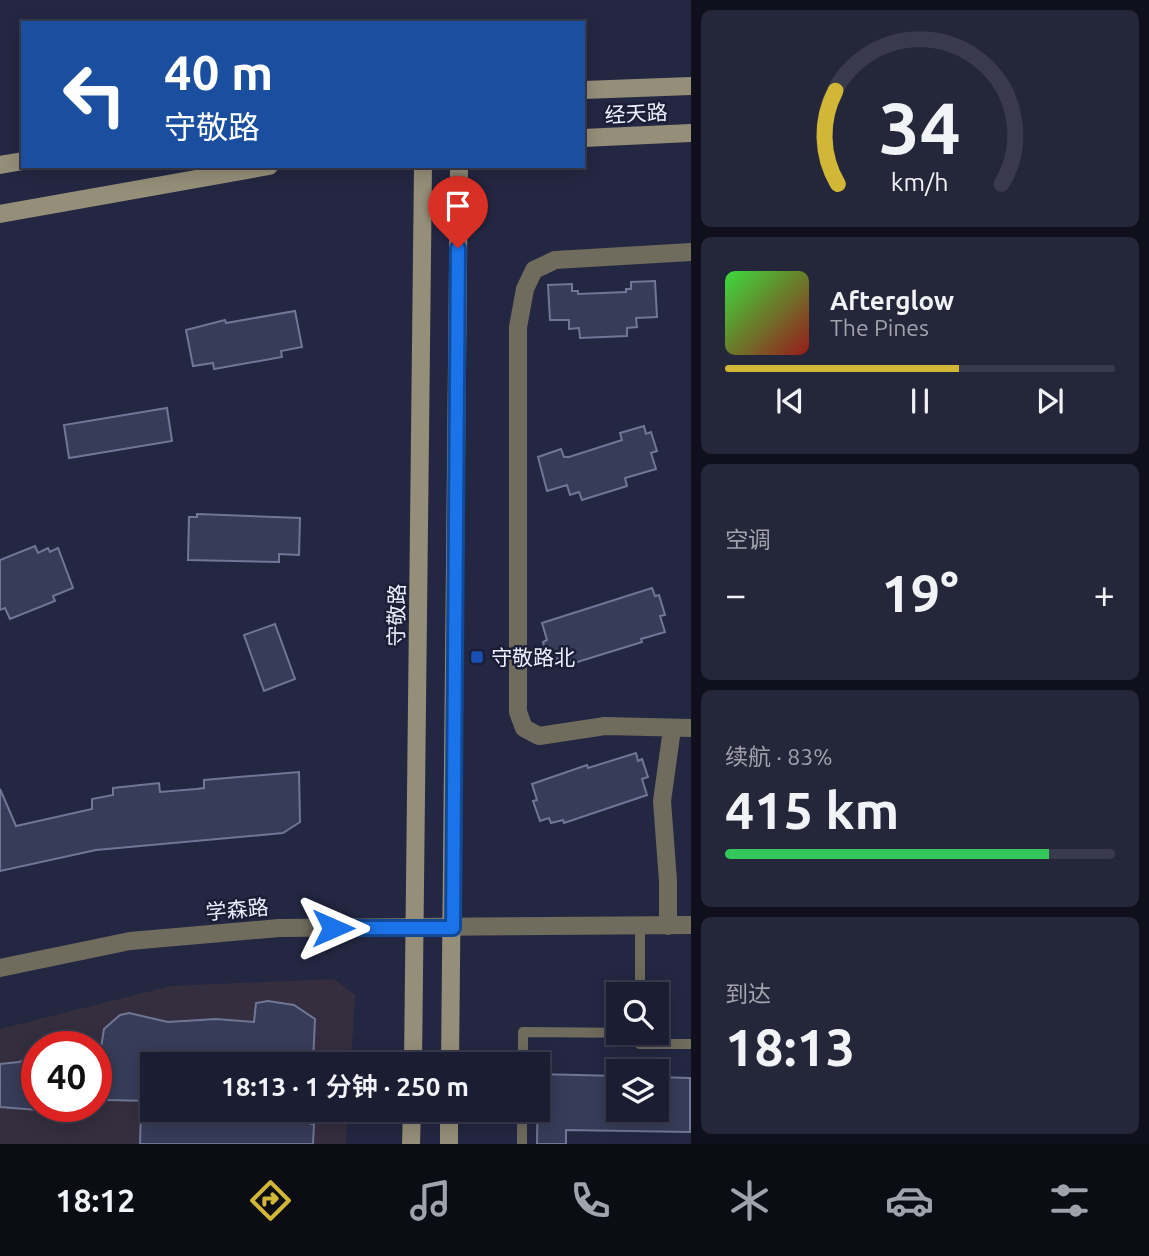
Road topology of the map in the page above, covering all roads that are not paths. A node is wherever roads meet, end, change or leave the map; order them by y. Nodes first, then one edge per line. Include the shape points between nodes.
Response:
1 (691, 86) edge
2 (585, 90) edge
3 (691, 133) edge
4 (585, 138) edge
5 (21, 161) edge
6 (0, 165) edge
7 (258, 168) edge
8 (423, 168) edge
9 (459, 168) edge
10 (0, 214) edge
11 (691, 252) edge
12 (691, 728) edge
13 (672, 729) junction
14 (691, 925) edge
15 (640, 926) junction
16 (668, 926) junction
17 (415, 928) junction
18 (453, 928) junction
19 (0, 968) edge
20 (640, 982) edge
21 (606, 1033) edge
22 (669, 1044) edge
23 (691, 1044) edge
24 (413, 1052) edge
25 (450, 1052) edge
26 (523, 1052) edge
27 (412, 1122) edge
28 (449, 1122) edge
29 (522, 1122) edge
30 (411, 1144) edge
31 (449, 1144) edge
32 (522, 1144) edge

1 - 2 main road, 经天路
3 - 4 main road, 经天路
5 - 6 main road
7 - 10 main road
8 - 17 main road, 守敬路
9 - 18 main road
11 - 13 street via 555,260 534,270 524,289 518,327 518,712 524,728 538,736 605,726
12 - 13 street
13 - 16 street via 662,801
14 - 16 street, 学森路
15 - 16 street, 学森路
15 - 18 street, 学森路
15 - 20 lane
17 - 18 street, 学森路
17 - 19 street, 学森路 via 279,928 130,941
17 - 24 main road, 守敬路
18 - 25 main road
21 - 26 lane via 523,1032
22 - 23 lane
27 - 30 main road
28 - 31 main road
29 - 32 lane

